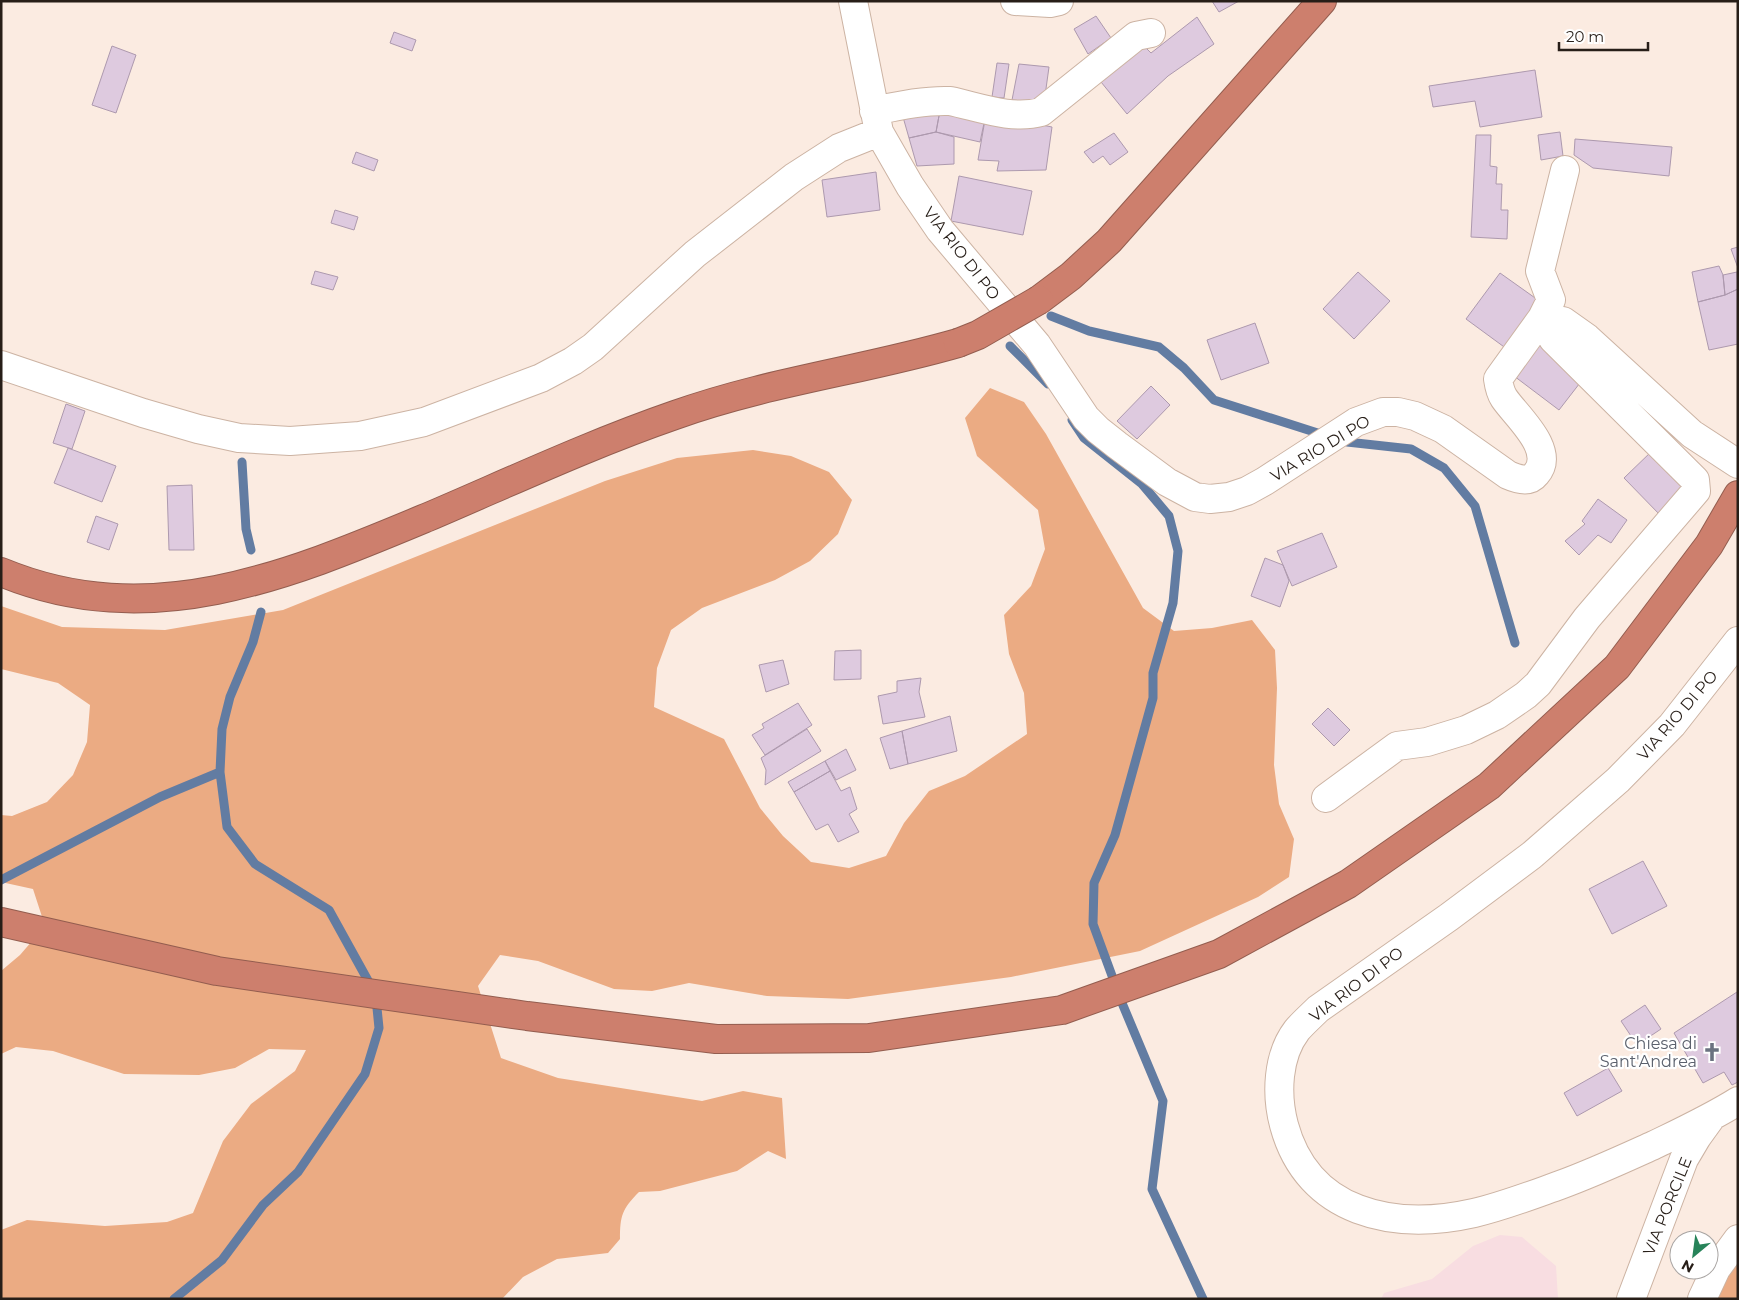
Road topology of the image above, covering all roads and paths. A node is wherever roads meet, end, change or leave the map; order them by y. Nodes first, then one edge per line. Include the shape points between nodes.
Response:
1 (853, 1) edge
2 (1015, 1) edge
3 (1059, 1) edge
4 (1322, 1) edge
5 (1151, 33) dead end
6 (876, 122) junction
7 (1565, 170) dead end
8 (1542, 318) junction
9 (1, 365) edge
10 (1733, 462) edge
11 (1738, 494) edge
12 (1, 572) edge
13 (1738, 642) edge
14 (1326, 798) dead end
15 (1, 922) edge
16 (1738, 1101) edge
17 (1711, 1118) junction
18 (1738, 1239) edge
19 (1631, 1299) edge
20 (1702, 1299) edge

1 - 6 street, VIA RIO DI PO
2 - 3 street
4 - 12 highway, bridge via 1109,240 1071,276 995,326 958,343 675,415 622,434 371,540 252,582 204,593 146,600 52,590
5 - 6 street via 1136,36 1041,112 1016,115 941,100 902,105
6 - 8 street, VIA RIO DI PO via 910,186 940,230 1037,345 1086,418 1160,477 1195,497 1219,498 1246,491 1356,422 1382,412 1398,412 1429,422 1508,475 1516,479 1530,479 1541,466 1538,444 1534,434 1503,397 1498,379
6 - 9 street via 794,178 695,254 593,347 573,361 541,378 424,422 360,436 290,441 239,438 143,413
7 - 8 street via 1540,271 1551,300
8 - 10 street via 1563,321 1587,338 1692,434
8 - 14 street via 1553,339 1695,480 1696,491 1526,695 1497,715 1466,730 1428,742 1397,746
11 - 15 highway via 1709,545 1617,666 1489,786 1348,884 1219,954 1062,1010 869,1038 716,1039 527,1016 217,971
13 - 17 street, VIA RIO DI PO via 1672,725 1604,792 1532,855 1307,1019 1289,1043 1280,1084 1286,1130 1298,1157 1315,1182 1355,1209 1405,1220 1448,1218 1504,1205 1596,1172
16 - 17 street
17 - 19 street, VIA PORCILE via 1684,1158
18 - 20 street via 1716,1269

